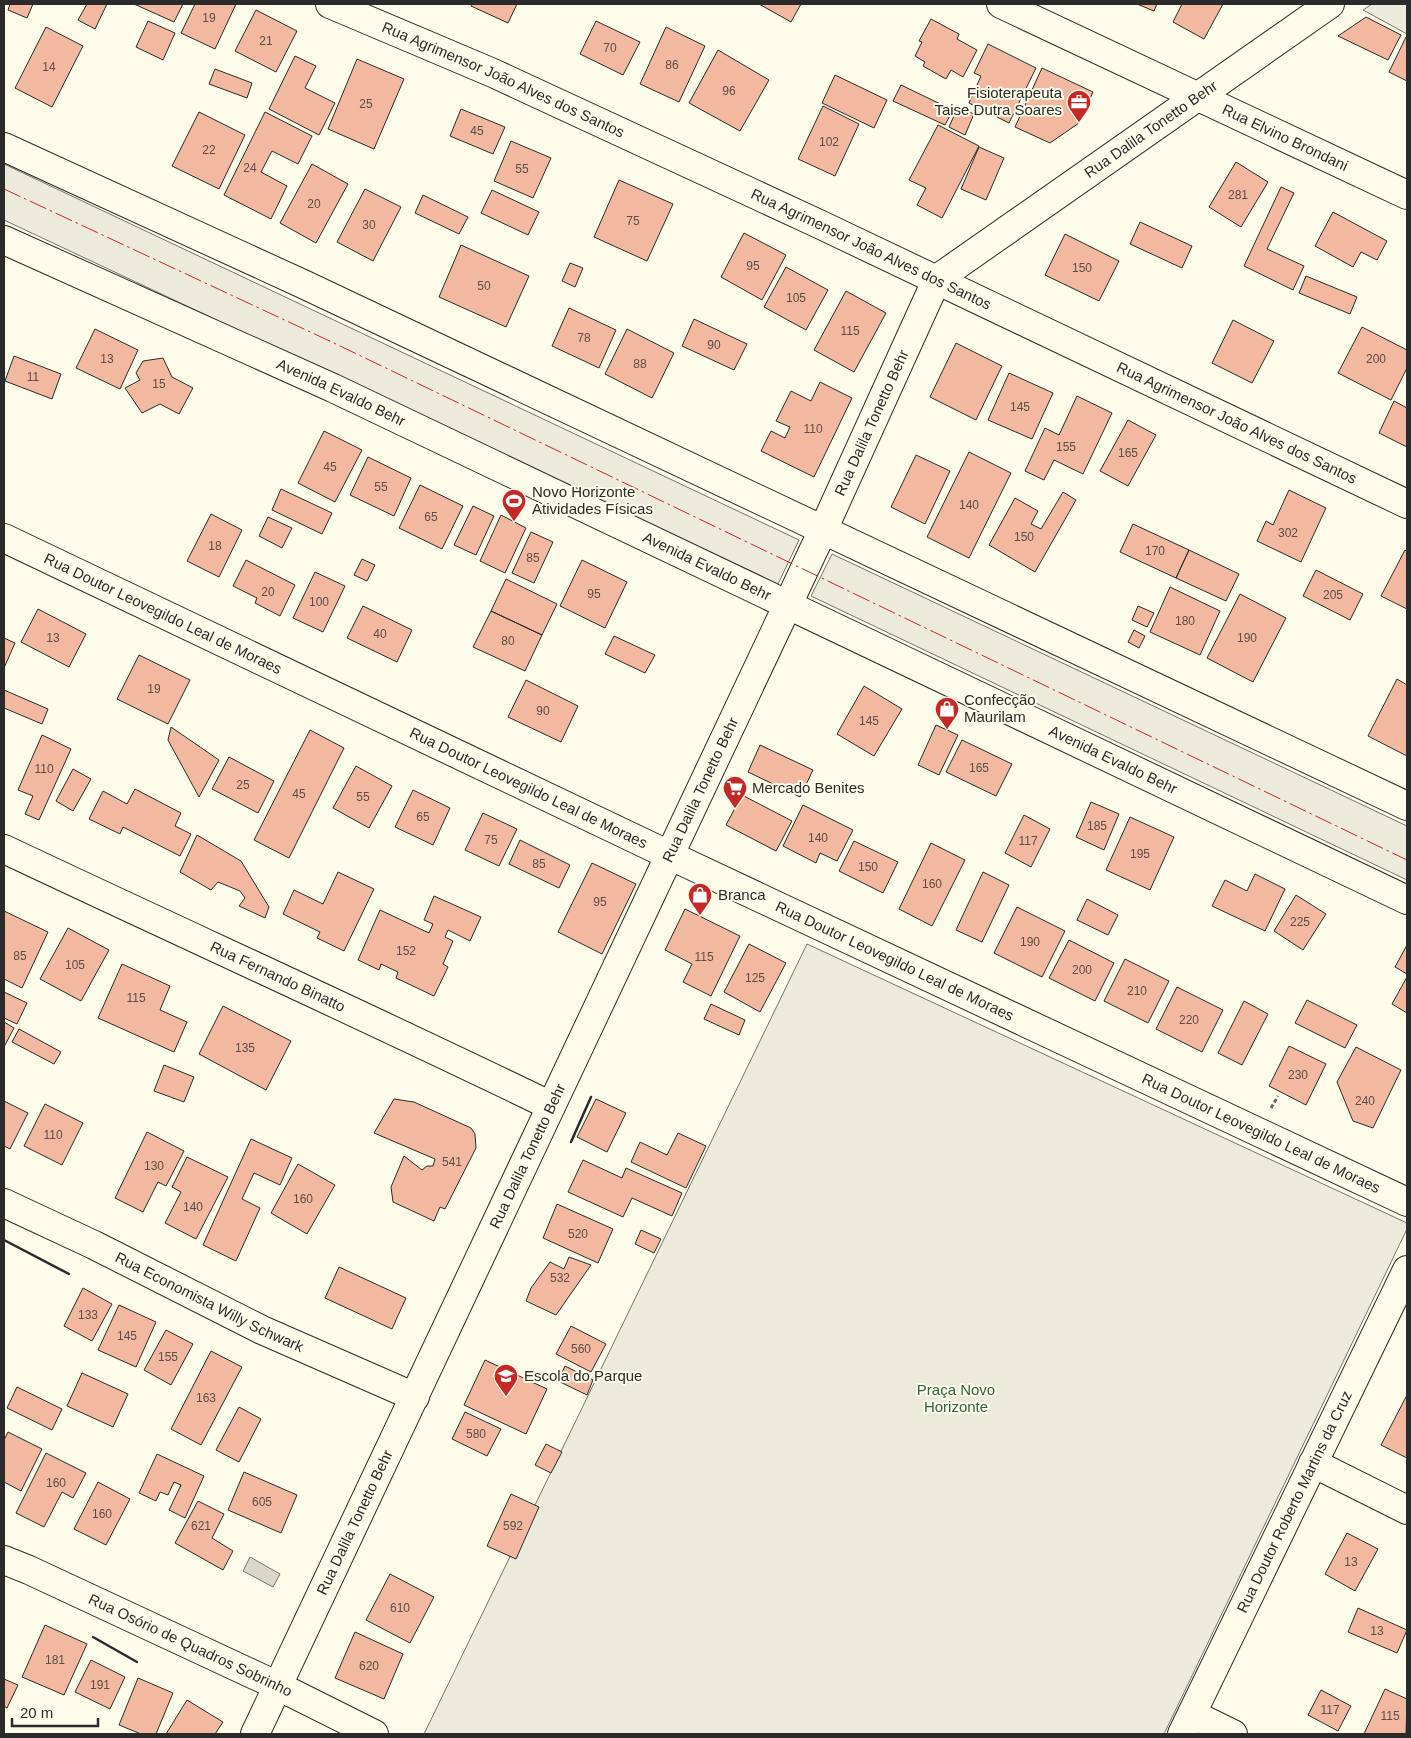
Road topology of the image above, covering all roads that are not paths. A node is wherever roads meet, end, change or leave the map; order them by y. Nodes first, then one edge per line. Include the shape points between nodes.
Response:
1 (330, 4) edge
2 (1001, 4) edge
3 (1330, 4) edge
4 (1199, 96) junction
5 (4, 147) edge
6 (1407, 195) edge
7 (4, 240) edge
8 (937, 279) junction
9 (1407, 504) edge
10 (823, 530) junction
11 (4, 538) edge
12 (787, 604) junction
13 (1407, 806) edge
14 (4, 849) edge
15 (669, 855) junction
16 (1407, 900) edge
17 (551, 1106) junction
18 (1407, 1202) edge
19 (4, 1203) edge
20 (1407, 1270) edge
21 (415, 1396) junction
22 (1313, 1464) junction
23 (1407, 1510) edge
24 (4, 1560) edge
25 (278, 1686) junction
26 (1187, 1724) edge
27 (255, 1734) edge
28 (374, 1734) edge
29 (1233, 1734) edge

1 - 8 street, Rua Agrimensor João Alves dos Santos via 492,73
2 - 4 street, Rua Elvino Brondani
3 - 4 street, Rua Dalila Tonetto Behr
4 - 6 street, Rua Elvino Brondani
4 - 8 street, Rua Dalila Tonetto Behr
5 - 10 street
7 - 12 street, Avenida Evaldo Behr via 342,392
8 - 9 street, Rua Agrimensor João Alves dos Santos
8 - 10 street, Rua Dalila Tonetto Behr
10 - 12 street, Rua Dalila Tonetto Behr
10 - 13 street
11 - 15 street, Rua Doutor Leovegildo Leal de Moraes
12 - 15 street, Rua Dalila Tonetto Behr
12 - 16 street, Avenida Evaldo Behr
14 - 17 street, Rua Fernando Binatto
15 - 17 street, Rua Dalila Tonetto Behr
15 - 18 street, Rua Doutor Leovegildo Leal de Moraes
17 - 21 street, Rua Dalila Tonetto Behr
19 - 21 street, Rua Economista Willy Schwark via 262,1330
20 - 22 street, Rua Doutor Roberto Martins da Cruz
21 - 25 street, Rua Dalila Tonetto Behr
22 - 23 street
22 - 26 street, Rua Doutor Roberto Martins da Cruz
24 - 25 street, Rua Osório de Quadros Sobrinho
25 - 27 street, Rua Dalila Tonetto Behr
25 - 28 street, Rua Osório de Quadros Sobrinho
26 - 29 street

